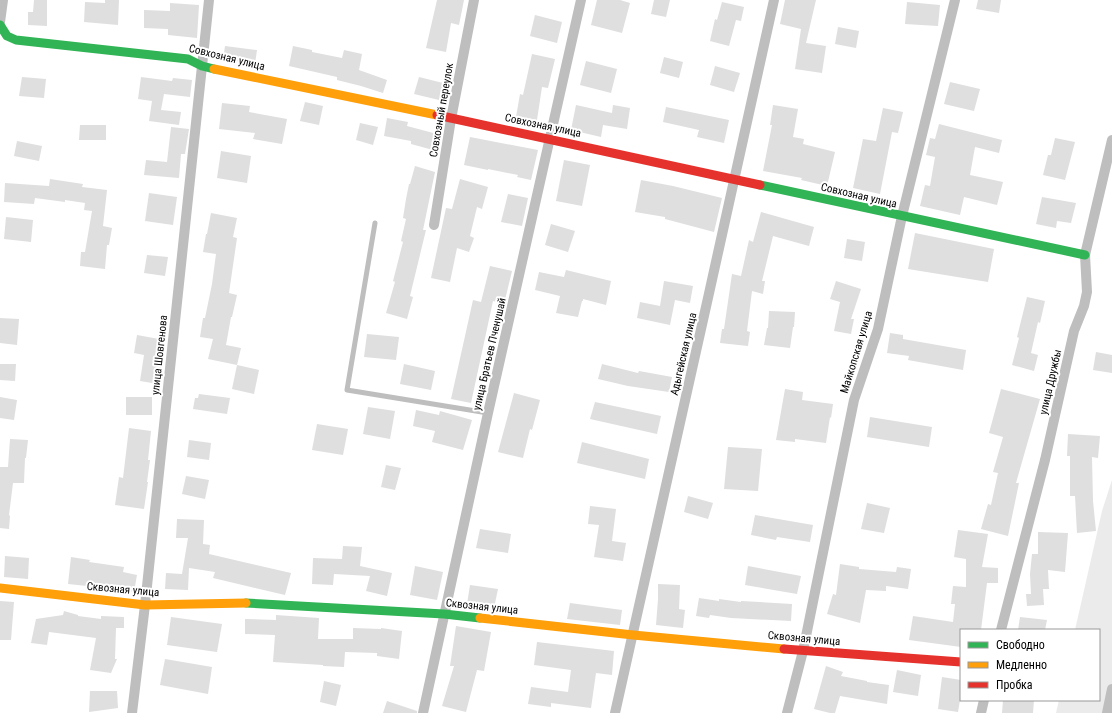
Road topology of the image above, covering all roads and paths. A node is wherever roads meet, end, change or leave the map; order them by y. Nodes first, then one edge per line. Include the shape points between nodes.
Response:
1 (3, 0) edge
2 (209, 0) edge
3 (474, 0) edge
4 (581, 0) edge
5 (774, 0) edge
6 (955, 0) edge
7 (0, 24) edge
8 (202, 66) junction
9 (451, 119) junction
10 (551, 139) junction
11 (1112, 140) edge
12 (736, 179) junction
13 (902, 216) junction
14 (375, 223) dead end
15 (434, 226) dead end
16 (1085, 255) junction
17 (488, 413) junction
18 (0, 588) edge
19 (145, 605) junction
20 (444, 614) junction
21 (1001, 629) edge
22 (633, 635) junction
23 (803, 651) junction
24 (960, 662) edge
25 (1112, 689) edge
26 (984, 701) edge
27 (132, 713) edge
28 (423, 713) edge
29 (615, 713) edge
30 (787, 713) edge
31 (980, 713) edge
32 (1107, 713) edge

1 - 7 street
2 - 8 street, улица Шовгенова
3 - 9 street, Совхозный переулок
4 - 10 street, улица Братьев Пченушай
5 - 12 street, Адыгейская улица
6 - 13 street, Майкопская улица
7 - 8 street, Совхозная улица via 7,36 16,40 188,59
8 - 9 street, Совхозная улица
8 - 19 street, улица Шовгенова
9 - 10 street, Совхозная улица
9 - 15 street, Совхозный переулок
10 - 12 street, Совхозная улица
10 - 17 street, улица Братьев Пченушай
11 - 16 street, улица Дружбы
12 - 13 street, Совхозная улица
12 - 22 street, Адыгейская улица
13 - 16 street, Совхозная улица
13 - 23 street, Майкопская улица via 878,329 854,400
14 - 17 lane via 347,390
16 - 21 street, улица Дружбы via 1087,292 1084,306 1074,331 1045,460
17 - 20 street, улица Братьев Пченушай
18 - 19 street, Сквозная улица
19 - 20 street, Сквозная улица via 246,603
19 - 27 street, улица Шовгенова
20 - 22 street, Сквозная улица
20 - 28 street, улица Братьев Пченушай
22 - 23 street, Сквозная улица
22 - 29 street, Адыгейская улица
23 - 24 street, Сквозная улица
23 - 30 street, Майкопская улица
25 - 32 street
26 - 31 street

